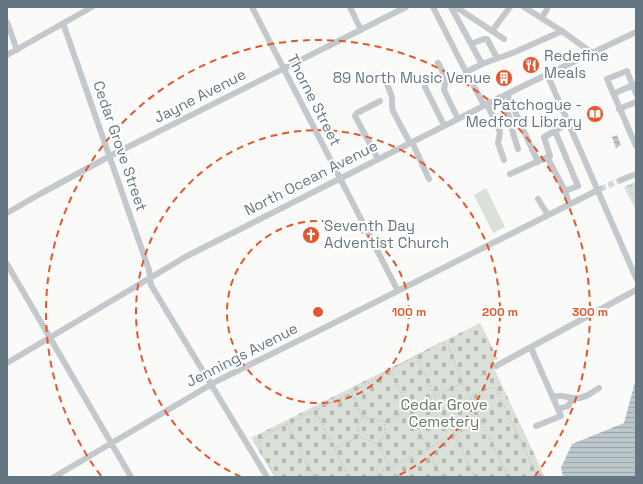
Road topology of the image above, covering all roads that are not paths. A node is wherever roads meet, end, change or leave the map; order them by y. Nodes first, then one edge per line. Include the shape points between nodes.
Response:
1 (92, 7) edge
2 (252, 7) edge
3 (350, 7) edge
4 (406, 7) edge
5 (433, 7) edge
6 (451, 7) edge
7 (456, 7) edge
8 (510, 7) edge
9 (524, 7) edge
10 (547, 9) dead end
11 (542, 18) junction
12 (7, 22) edge
13 (63, 23) junction
14 (361, 30) junction
15 (492, 31) junction
16 (562, 31) junction
17 (636, 32) edge
18 (504, 39) dead end
19 (471, 44) junction
20 (17, 50) junction
21 (592, 53) junction
22 (7, 55) edge
23 (497, 58) junction
24 (438, 63) dead end
25 (482, 64) junction
26 (284, 69) junction
27 (466, 72) junction
28 (547, 74) junction
29 (386, 82) dead end
30 (633, 85) junction
31 (425, 87) dead end
32 (507, 94) junction
33 (613, 94) junction
34 (636, 94) edge
35 (500, 97) junction
36 (380, 101) dead end
37 (636, 102) edge
38 (485, 105) junction
39 (619, 109) junction
40 (458, 119) junction
41 (568, 123) junction
42 (444, 126) junction
43 (555, 131) junction
44 (411, 142) junction
45 (635, 143) edge
46 (518, 149) dead end
47 (110, 156) junction
48 (547, 157) junction
49 (378, 159) junction
50 (504, 160) dead end
51 (538, 162) junction
52 (510, 174) dead end
53 (636, 174) edge
54 (340, 178) junction
55 (429, 179) dead end
56 (623, 179) tunnel mouth
57 (599, 189) junction
58 (565, 191) junction
59 (538, 199) dead end
60 (569, 204) junction
61 (7, 213) edge
62 (548, 215) junction
63 (7, 264) edge
64 (150, 278) junction
65 (636, 278) edge
66 (636, 290) edge
67 (398, 291) junction
68 (50, 338) junction
69 (531, 348) junction
70 (7, 364) edge
71 (496, 366) dead end
72 (211, 384) junction
73 (599, 388) dead end
74 (553, 397) junction
75 (573, 398) junction
76 (558, 409) junction
77 (536, 426) dead end
78 (111, 443) junction
79 (54, 477) edge
80 (131, 477) edge
81 (267, 477) edge

1 - 13 street
2 - 26 street, Thorne Street
3 - 14 street
4 - 14 street, Jayne Avenue
5 - 27 street
6 - 19 street
7 - 15 street
8 - 15 street
9 - 11 street
10 - 11 street
11 - 16 street
12 - 20 street
13 - 20 street
13 - 47 street, Cedar Grove Street
14 - 26 street, Jayne Avenue
15 - 18 street
16 - 21 street
16 - 23 street
17 - 21 street, North Ocean Avenue
19 - 23 street via 487,39
19 - 25 street
20 - 22 street
21 - 28 street, North Ocean Avenue
23 - 25 street
24 - 40 street via 446,78 444,90
25 - 27 street
26 - 47 street, Jayne Avenue
26 - 54 street, Thorne Street
27 - 38 street
28 - 32 street, North Ocean Avenue
28 - 41 street
29 - 44 street via 392,97 393,111
30 - 33 street
30 - 33 street via 627,71 606,79
30 - 34 street
31 - 42 street
32 - 35 street, North Ocean Avenue
32 - 51 street
33 - 39 street
35 - 38 street, North Ocean Avenue
35 - 46 street via 510,118
36 - 49 street via 356,113 355,116
37 - 39 street
38 - 40 street, North Ocean Avenue
38 - 50 street via 500,132 498,142
39 - 45 street
40 - 42 street, North Ocean Avenue
41 - 43 street
41 - 57 street
42 - 44 street, North Ocean Avenue
43 - 48 street via 544,137 550,156
43 - 58 street via 578,186
44 - 49 street, North Ocean Avenue
44 - 55 street
47 - 61 street, Jayne Avenue
47 - 64 street, Cedar Grove Street
48 - 51 street
48 - 58 street
49 - 54 street, North Ocean Avenue
51 - 52 street
53 - 56 street
54 - 64 street, North Ocean Avenue via 187,256
54 - 67 street, Thorne Street
57 - 60 street, Jennings Avenue
57 - 65 street
58 - 60 street
59 - 62 street
60 - 62 street, Jennings Avenue
62 - 67 street, Jennings Avenue
63 - 68 street
64 - 68 street, North Ocean Avenue
64 - 72 street, Cedar Grove Street via 151,285
66 - 69 street
67 - 72 street, Jennings Avenue
68 - 70 street, North Ocean Avenue
68 - 78 street
69 - 71 street
69 - 74 street
72 - 78 street, Jennings Avenue
72 - 81 street, Cedar Grove Street
73 - 75 street via 585,396
74 - 75 street via 564,395
74 - 76 street
75 - 76 street via 568,406
76 - 77 street via 561,416
78 - 79 street, Jennings Avenue
78 - 80 street

